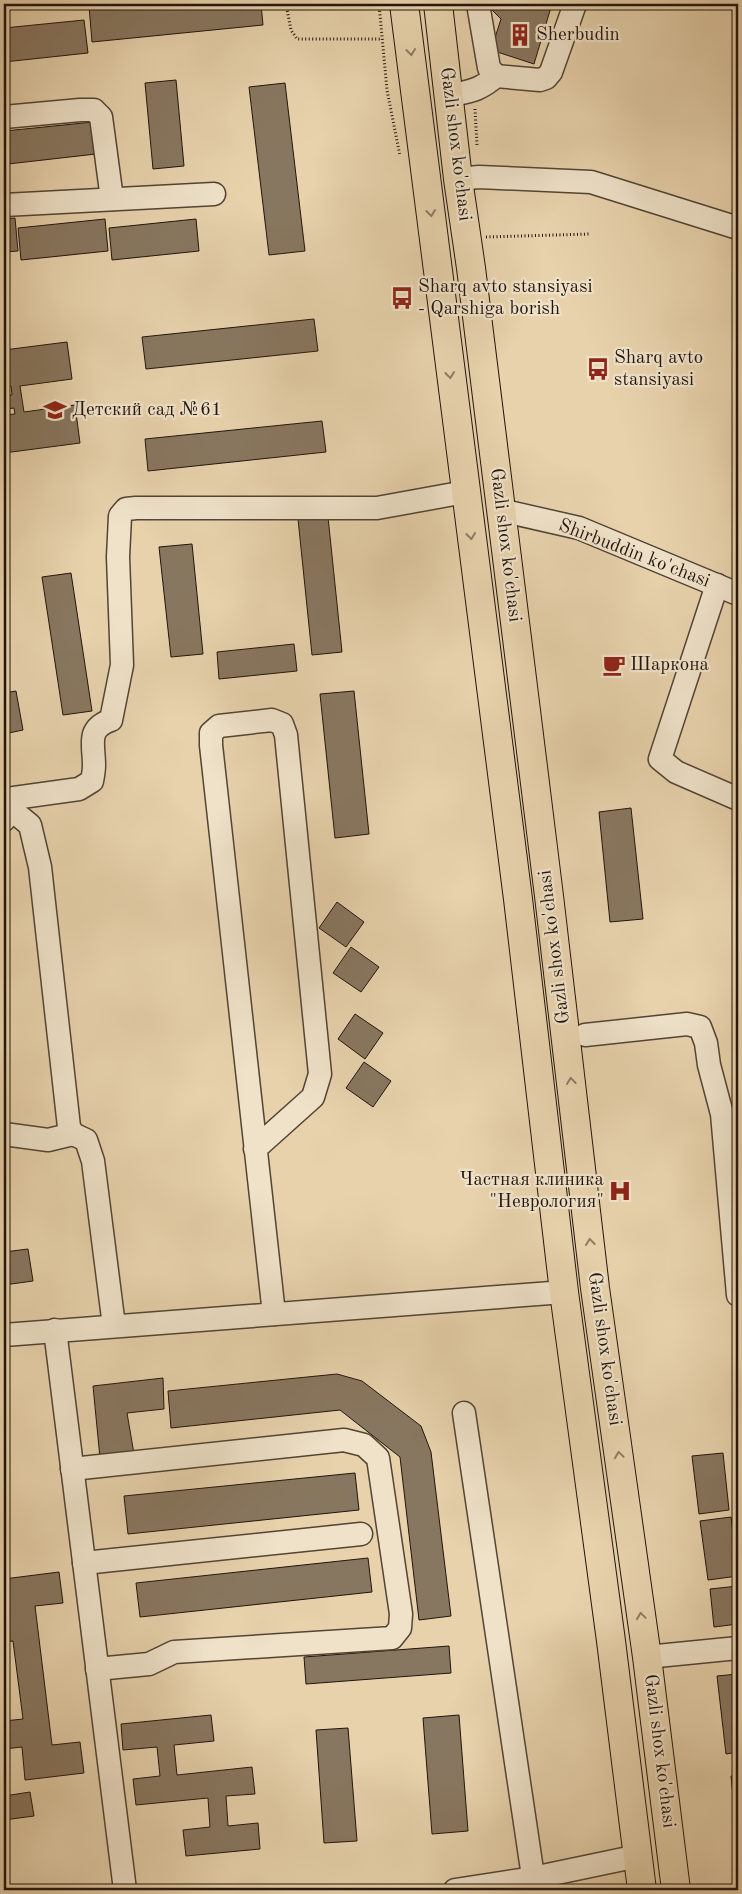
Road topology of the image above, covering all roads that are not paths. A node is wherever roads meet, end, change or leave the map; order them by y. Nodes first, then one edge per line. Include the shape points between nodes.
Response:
1 (404, 4) edge
2 (438, 4) edge
3 (478, 4) edge
4 (574, 4) edge
5 (496, 76) junction
6 (448, 96) junction
7 (4, 117) edge
8 (458, 179) junction
9 (214, 194) dead end
10 (112, 199) junction
11 (4, 205) edge
12 (738, 228) edge
13 (465, 492) junction
14 (500, 510) junction
15 (717, 585) junction
16 (738, 594) edge
17 (738, 799) edge
18 (7, 804) edge
19 (585, 1036) dead end
20 (730, 1113) edge
21 (4, 1134) edge
22 (73, 1134) junction
23 (256, 1149) junction
24 (564, 1292) junction
25 (738, 1295) edge
26 (274, 1314) junction
27 (114, 1326) junction
28 (55, 1330) junction
29 (4, 1335) edge
30 (464, 1413) dead end
31 (72, 1469) junction
32 (361, 1534) dead end
33 (84, 1563) junction
34 (738, 1648) edge
35 (647, 1657) junction
36 (97, 1669) junction
37 (638, 1856) junction
38 (534, 1884) edge
39 (125, 1890) edge
40 (455, 1890) edge
41 (642, 1890) edge
42 (676, 1890) edge

1 -> 13 highway, Gazli shox ko'chasi
2 - 6 highway, Gazli shox ko'chasi
3 - 5 street via 489,68
4 - 5 street via 551,72 546,78
5 - 6 street via 484,86
6 - 8 highway, Gazli shox ko'chasi
7 - 10 street via 94,110 101,117
8 - 12 street via 591,182
8 - 14 highway, Gazli shox ko'chasi
9 - 10 street
10 - 11 street
13 - 18 street via 377,508 126,510 120,516 118,557 122,665 111,720 100,724 92,736 92,781 79,789
13 -> 24 highway, Gazli shox ko'chasi via 518,899
14 - 15 street, Shirbuddin ko'chasi via 579,528
35 -> 14 highway, Gazli shox ko'chasi via 595,1288 550,896
15 - 16 street, Shirbuddin ko'chasi
15 - 17 street via 660,759 676,772
18 - 22 street via 30,825 40,866 69,1127
19 - 20 street via 686,1024 700,1027
20 - 25 street
21 - 22 street via 48,1140
22 - 27 street via 86,1140 93,1161
23 - 23 street via 211,733 219,726 272,720 282,724 286,735 320,1074 313,1097
23 - 26 street
24 - 26 street
24 - 37 highway, Gazli shox ko'chasi
26 - 27 street
27 - 28 street
28 - 29 street
28 - 31 street
30 - 38 street
31 - 33 street
31 - 36 street via 344,1440 364,1445 378,1458 401,1614 400,1628 392,1638 174,1652 149,1664
32 - 33 street
33 - 36 street
34 - 35 street
35 - 42 highway, Gazli shox ko'chasi
36 - 39 street
37 - 38 street
37 - 41 highway, Gazli shox ko'chasi
38 - 40 street

